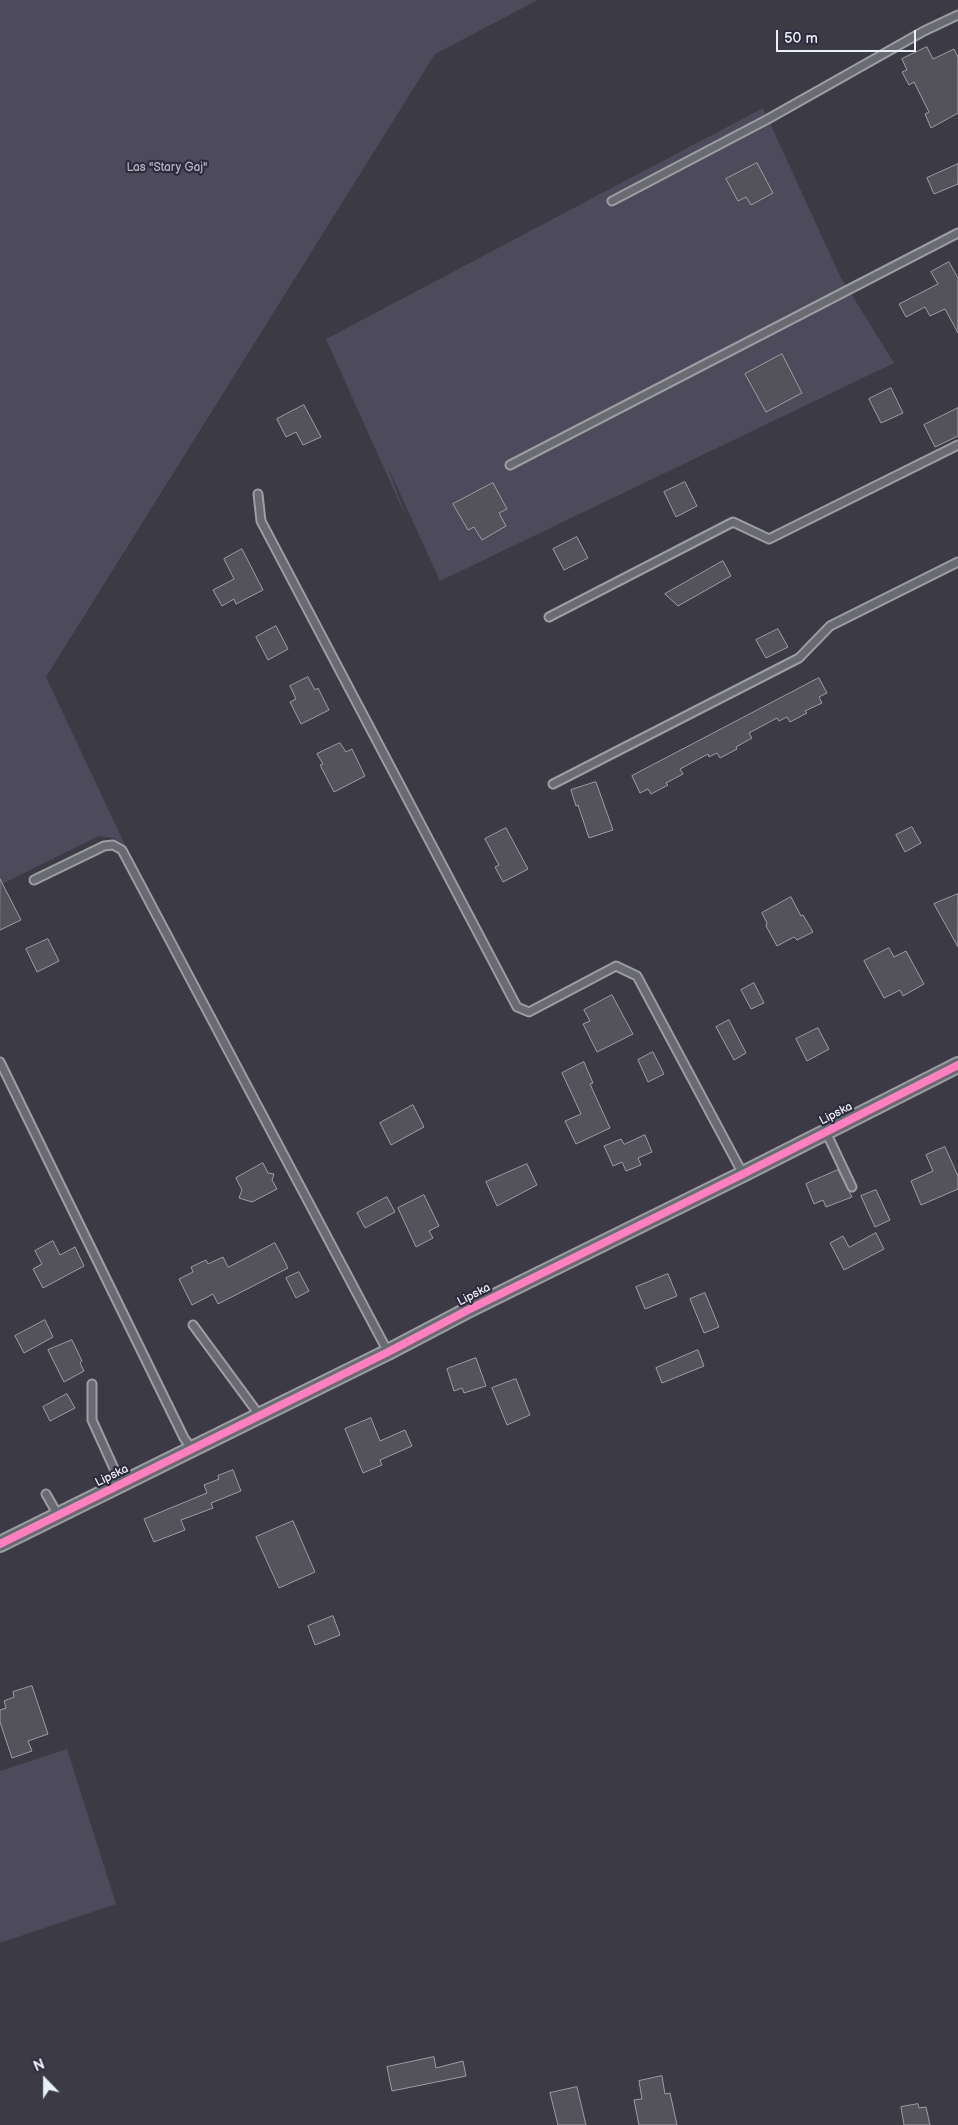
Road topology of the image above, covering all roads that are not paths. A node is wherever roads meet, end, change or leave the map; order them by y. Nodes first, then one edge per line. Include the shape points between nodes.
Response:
1 (958, 15) edge
2 (612, 201) dead end
3 (958, 233) edge
4 (958, 445) edge
5 (510, 466) dead end
6 (258, 494) dead end
7 (958, 562) edge
8 (549, 616) dead end
9 (553, 784) dead end
10 (34, 880) dead end
11 (0, 1062) edge
12 (958, 1065) edge
13 (826, 1132) junction
14 (743, 1174) junction
15 (852, 1187) dead end
16 (193, 1325) dead end
17 (388, 1352) junction
18 (92, 1384) dead end
19 (260, 1416) junction
20 (192, 1449) junction
21 (121, 1484) junction
22 (46, 1494) dead end
23 (58, 1515) junction
24 (0, 1544) edge

1 - 2 lane
3 - 5 lane
4 - 8 lane via 769,539 733,522
6 - 14 lane via 261,521 517,1007 529,1012 616,966 637,976
7 - 9 lane via 830,626 799,658
10 - 17 lane via 104,846 113,845 122,850
11 - 20 lane
12 - 13 street, Lipska
13 - 14 street, Lipska
13 - 15 lane
14 - 17 street, Lipska
16 - 19 lane
17 - 19 street, Lipska
18 - 21 lane via 92,1420
19 - 20 street, Lipska
20 - 21 street, Lipska
21 - 23 street, Lipska
22 - 23 lane
23 - 24 street, Lipska

